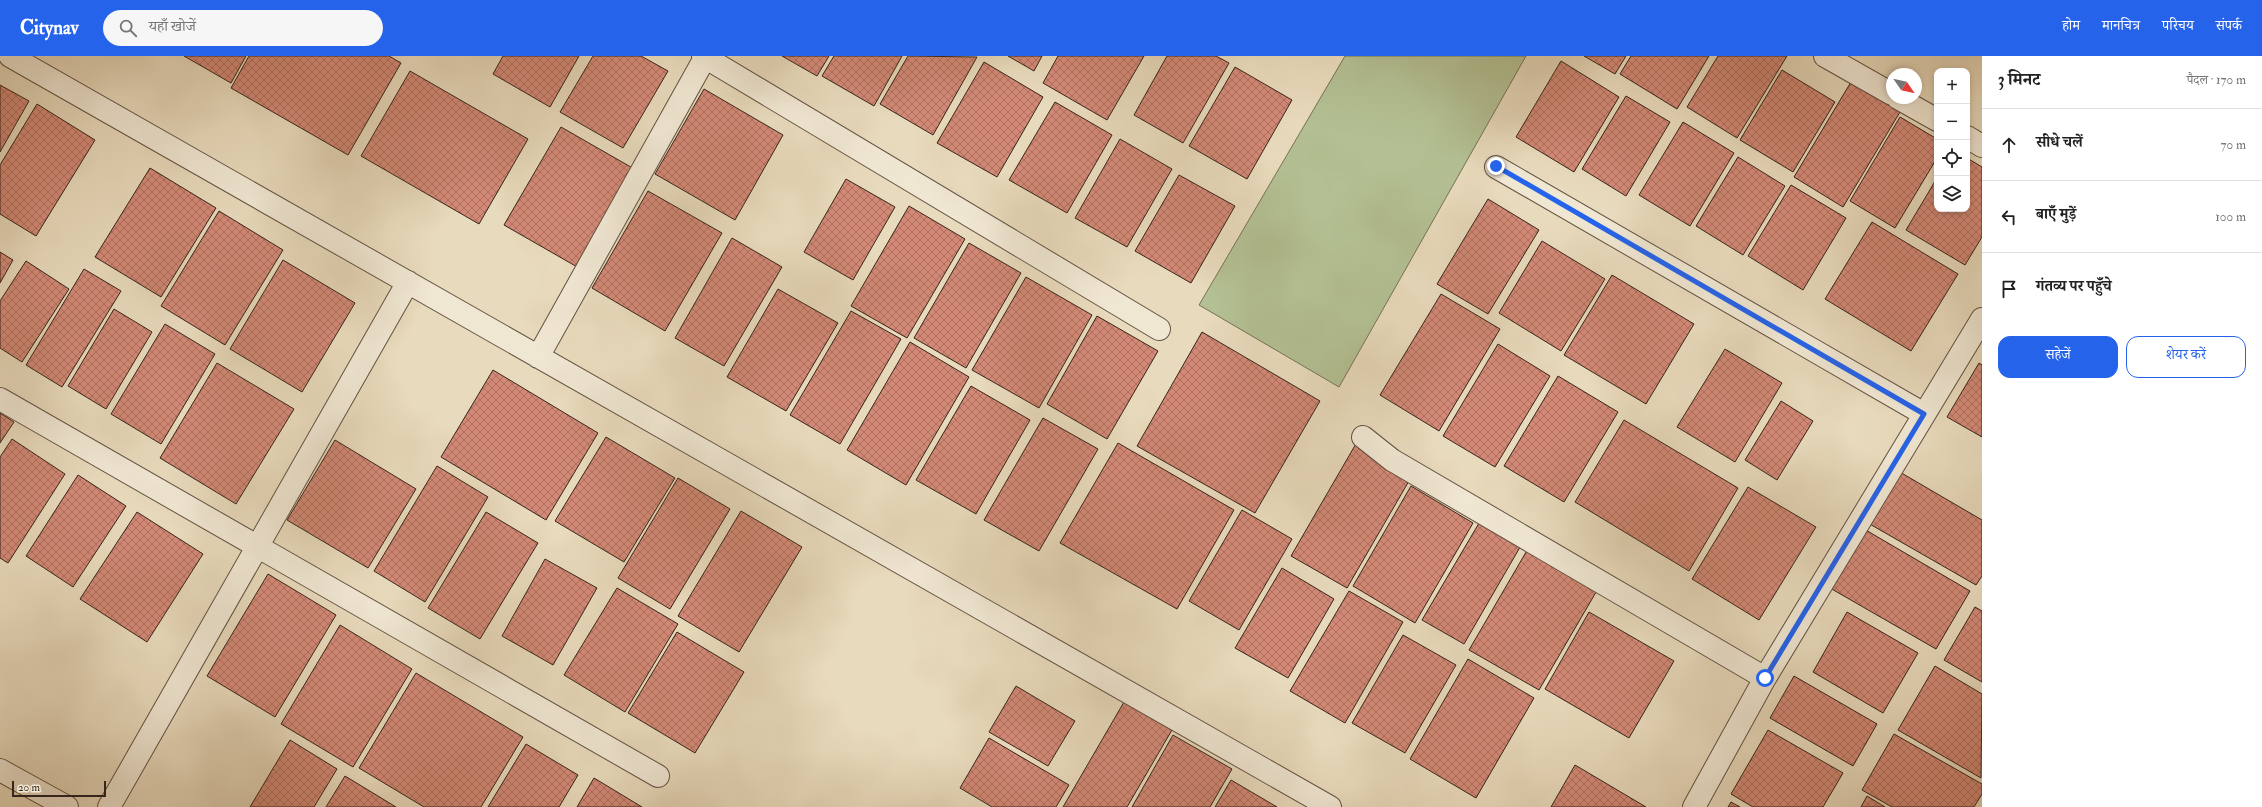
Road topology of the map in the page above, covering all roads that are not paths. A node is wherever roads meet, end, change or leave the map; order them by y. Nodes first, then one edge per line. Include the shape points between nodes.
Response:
1 (10, 56) edge
2 (705, 56) edge
3 (1825, 56) edge
4 (1886, 91) edge
5 (1909, 104) edge
6 (1934, 118) edge
7 (1970, 139) edge
8 (1982, 146) edge
9 (1496, 166) dead end
10 (408, 282) junction
11 (1982, 318) edge
12 (1159, 329) dead end
13 (538, 357) junction
14 (0, 400) edge
15 (1924, 414) junction
16 (1363, 437) dead end
17 (257, 547) junction
18 (1765, 678) junction
19 (0, 770) edge
20 (658, 776) dead end
21 (67, 807) edge
22 (109, 807) edge
23 (1330, 807) edge
24 (1694, 807) edge

1 - 10 street
2 - 12 street
2 - 13 street
3 - 4 street
5 - 6 street
7 - 8 street
9 - 15 street
10 - 13 street
10 - 17 street
11 - 15 street
13 - 23 street
14 - 17 street
15 - 18 street
16 - 18 street via 1392,460
17 - 20 street
17 - 22 street
18 - 24 street
19 - 21 street

